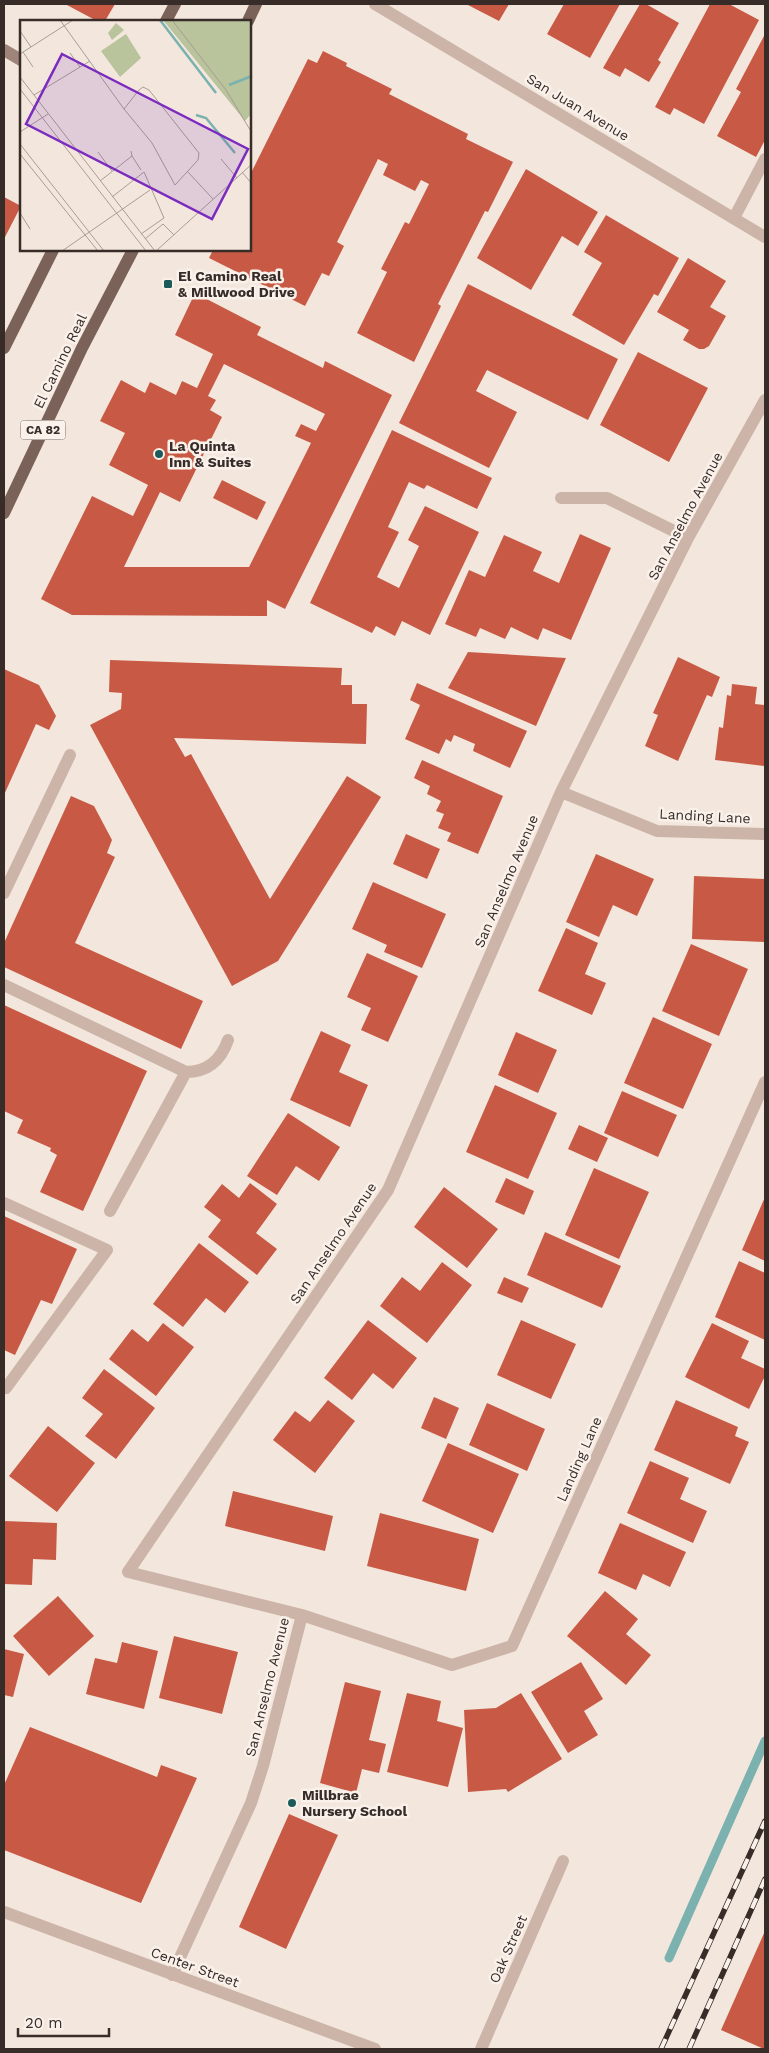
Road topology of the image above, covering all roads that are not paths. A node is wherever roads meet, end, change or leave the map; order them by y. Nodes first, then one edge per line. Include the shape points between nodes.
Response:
1 (175, 4) edge
2 (256, 4) edge
3 (376, 4) edge
4 (167, 20) edge
5 (248, 20) edge
6 (4, 50) edge
7 (20, 59) edge
8 (765, 159) edge
9 (734, 218) junction
10 (765, 237) edge
11 (52, 251) edge
12 (132, 251) edge
13 (4, 348) edge
14 (765, 400) edge
15 (561, 498) dead end
16 (4, 513) edge
17 (688, 538) junction
18 (70, 755) dead end
19 (560, 792) junction
20 (765, 834) edge
21 (4, 893) edge
22 (4, 985) edge
23 (228, 1040) dead end
24 (186, 1072) junction
25 (765, 1082) edge
26 (4, 1203) edge
27 (110, 1211) dead end
28 (4, 1387) edge
29 (302, 1615) junction
30 (563, 1861) dead end
31 (4, 1912) edge
32 (172, 1975) junction
33 (375, 2049) edge
34 (481, 2049) edge

1 - 4 main road
2 - 5 main road
3 - 9 street, San Juan Avenue
6 - 7 street
8 - 9 street
9 - 10 street, San Juan Avenue
11 - 13 main road
12 - 16 main road, El Camino Real / CA 82 via 82,348
14 - 17 street, San Anselmo Avenue
15 - 17 street via 607,498
17 - 19 street, San Anselmo Avenue
18 - 21 street
19 - 20 street, Landing Lane via 657,831
19 - 29 street, San Anselmo Avenue via 388,1190 128,1572
22 - 24 street
23 - 24 street via 219,1058 207,1068
24 - 27 street
25 - 29 street, Landing Lane via 512,1646 452,1665
26 - 28 street via 107,1250
29 - 32 street, San Anselmo Avenue via 263,1766 250,1803
30 - 34 street, Oak Street
31 - 32 street, Center Street
32 - 33 street, Center Street

